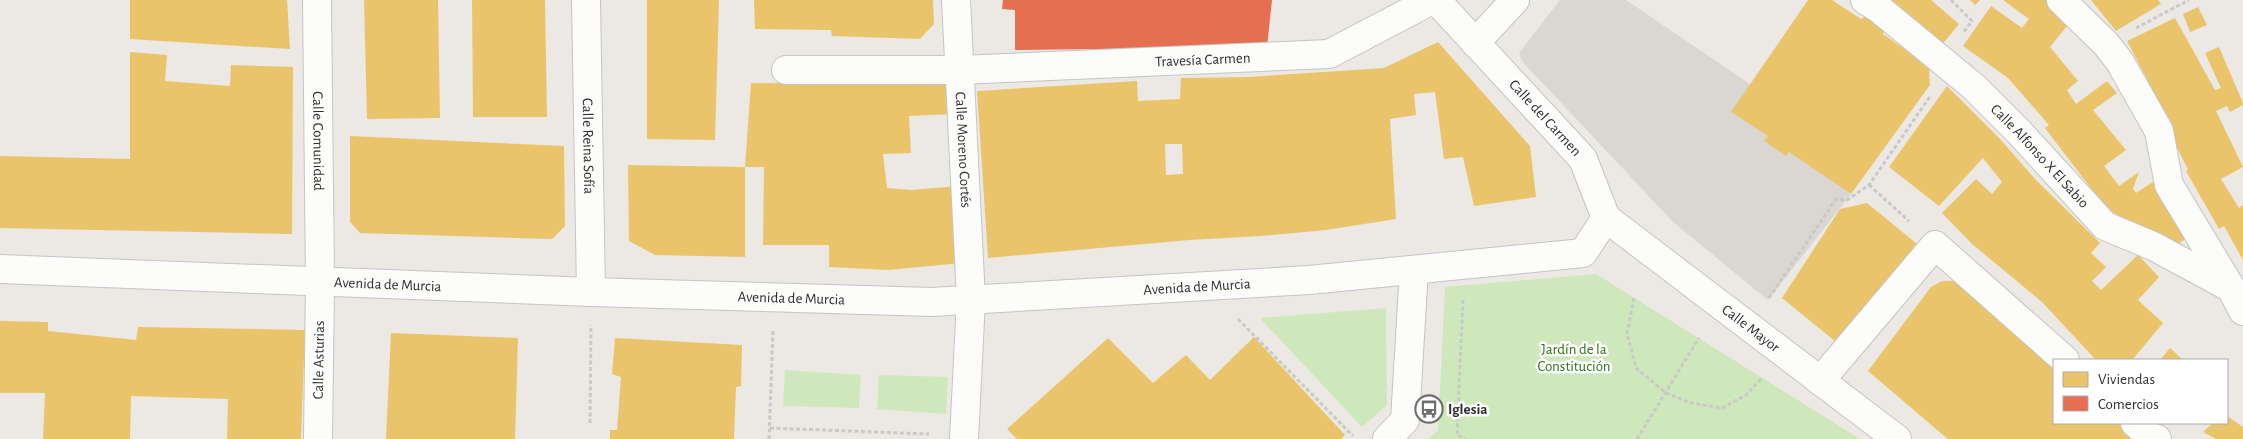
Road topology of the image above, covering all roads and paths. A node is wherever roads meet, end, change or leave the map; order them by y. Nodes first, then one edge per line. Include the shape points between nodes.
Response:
1 (318, 0) edge
2 (586, 0) edge
3 (956, 0) edge
4 (1432, 0) edge
5 (1436, 0) edge
6 (1515, 0) edge
7 (1864, 0) edge
8 (2060, 0) edge
9 (2189, 0) edge
10 (1475, 43) junction
11 (2106, 44) junction
12 (1948, 67) junction
13 (786, 70) dead end
14 (961, 70) junction
15 (1868, 185) junction
16 (1606, 218) junction
17 (1935, 245) junction
18 (0, 269) edge
19 (1414, 270) junction
20 (320, 282) junction
21 (1207, 286) junction
22 (591, 292) junction
23 (1463, 295) dead end
24 (774, 298) junction
25 (1634, 298) dead end
26 (2237, 299) edge
27 (971, 300) junction
28 (1738, 317) junction
29 (1699, 338) dead end
30 (2064, 359) edge
31 (1762, 378) dead end
32 (1820, 381) junction
33 (1666, 393) junction
34 (590, 423) dead end
35 (2136, 424) edge
36 (770, 428) junction
37 (964, 437) edge
38 (1895, 438) edge
39 (318, 439) edge
40 (769, 439) edge
41 (1356, 439) edge
42 (1386, 439) edge
43 (1466, 439) edge
44 (1637, 439) edge
45 (2157, 439) edge

1 - 20 street, Calle Comunidad
2 - 22 street, Calle Reina Sofía
3 - 14 street, Calle Moreno Cortés
4 - 14 street, Travesía Carmen via 1329,54
5 - 10 street, Calle del Carmen
6 - 10 street
7 - 12 street, Calle Alfonso X El Sabio
8 - 11 street
9 - 11 path
10 - 16 street, Calle del Carmen via 1583,160
11 - 26 street via 2120,62 2159,131 2169,186
12 - 15 path
12 - 26 street, Calle Alfonso X El Sabio via 1974,87 2019,132 2105,226 2153,246
13 - 14 street, Travesía Carmen
14 - 27 street, Calle Moreno Cortés
15 - 17 path
15 - 28 path via 1847,200 1836,199 1768,300
16 - 19 street, Avenida de Murcia via 1584,253
16 - 28 street, Calle Mayor
17 - 30 street
17 - 32 street
18 - 20 street, Avenida de Murcia
19 - 21 street, Avenida de Murcia
19 - 42 street via 1405,420
20 - 22 street, Avenida de Murcia
20 - 39 street, Calle Asturias
21 - 27 street, Avenida de Murcia
21 - 41 path
22 - 24 street, Avenida de Murcia
22 - 34 path
23 - 43 path via 1457,435
24 - 27 street, Avenida de Murcia
24 - 36 path
25 - 33 path via 1627,334 1636,368
27 - 37 street, Calle Moreno Cortés
28 - 32 street, Calle Mayor
29 - 33 path
31 - 33 path via 1746,394 1722,408 1691,403
32 - 38 street, Calle Mayor
33 - 44 path
35 - 45 street
36 - 37 path
36 - 40 path

